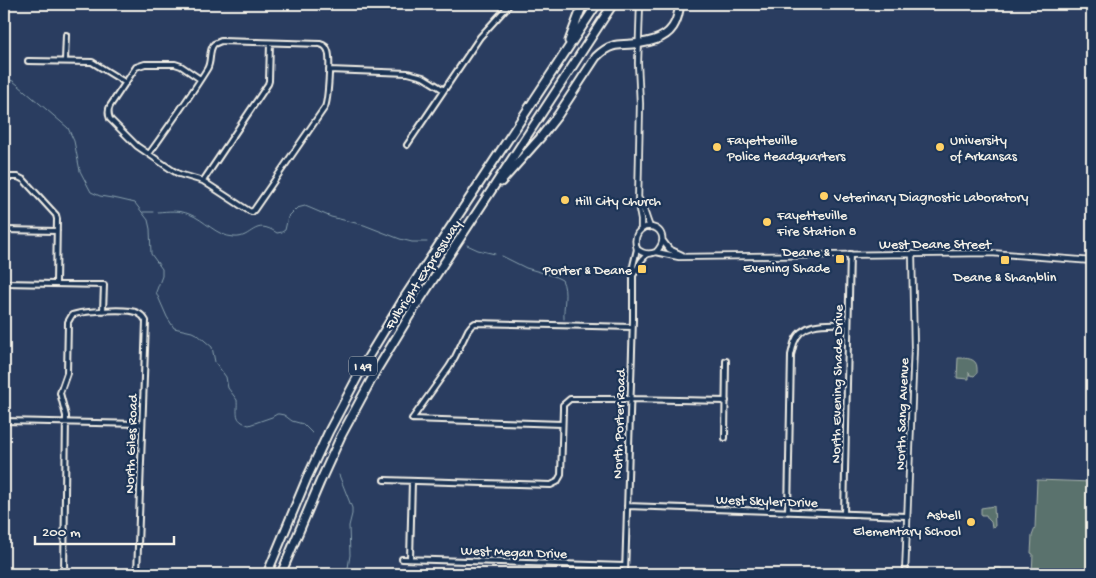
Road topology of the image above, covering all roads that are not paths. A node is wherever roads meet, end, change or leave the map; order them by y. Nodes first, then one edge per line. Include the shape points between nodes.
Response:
1 (510, 4) edge
2 (583, 4) edge
3 (597, 4) edge
4 (640, 4) edge
5 (680, 4) edge
6 (612, 5) edge
7 (66, 35) dead end
8 (270, 43) junction
9 (638, 44) junction
10 (563, 56) junction
11 (28, 61) dead end
12 (65, 61) junction
13 (328, 70) junction
14 (200, 80) junction
15 (126, 83) junction
16 (444, 90) junction
17 (407, 145) dead end
18 (149, 154) junction
19 (4, 177) edge
20 (203, 181) junction
21 (486, 199) junction
22 (639, 199) junction
23 (650, 227) junction
24 (641, 229) junction
25 (4, 230) edge
26 (57, 231) junction
27 (662, 241) junction
28 (637, 249) junction
29 (656, 252) junction
30 (647, 254) junction
31 (850, 254) junction
32 (912, 254) junction
33 (688, 257) junction
34 (1092, 261) edge
35 (634, 274) junction
36 (4, 283) edge
37 (56, 284) junction
38 (103, 311) junction
39 (848, 324) junction
40 (632, 327) junction
41 (726, 361) dead end
42 (630, 399) junction
43 (726, 402) junction
44 (4, 421) edge
45 (66, 422) junction
46 (142, 424) junction
47 (562, 424) junction
48 (725, 438) dead end
49 (384, 480) dead end
50 (412, 481) junction
51 (627, 506) junction
52 (788, 512) junction
53 (844, 514) junction
54 (907, 516) junction
55 (304, 521) junction
56 (402, 559) dead end
57 (410, 560) junction
58 (625, 566) junction
59 (64, 574) edge
60 (137, 574) edge
61 (267, 574) edge
62 (282, 574) edge
63 (286, 574) edge
64 (625, 574) edge
65 (905, 574) edge

1 - 16 street via 480,37
2 - 10 highway
3 - 10 highway, Fulbright Expressway / I 49
4 - 9 street
5 - 9 highway via 669,31 658,39
6 - 21 highway, Fulbright Expressway / I 49
7 - 12 street
8 - 13 street via 323,45 329,54
8 - 14 street via 221,41 214,44 208,67
8 - 20 street via 268,84
9 - 21 highway via 611,46 596,57 540,138
9 - 22 street
10 - 61 highway, Fulbright Expressway / I 49 via 367,360 307,478
11 - 12 street
12 - 15 street via 92,62
13 - 16 street via 408,72
13 - 20 street via 328,98 324,107 252,212
14 - 15 street via 178,65 145,64 136,67
14 - 18 street
15 - 18 street via 108,114 137,146
16 - 17 street
18 - 20 street via 179,174
19 - 26 street via 24,180 55,212
21 - 55 highway, Fulbright Expressway / I 49 via 376,370
22 - 23 street
22 - 24 street
23 - 24 street
23 - 27 street via 660,233
24 - 28 street via 635,241
25 - 26 street
26 - 37 street
27 - 29 street
27 - 33 street, West Deane Street via 669,249
28 - 30 street
28 - 35 street, North Porter Road
29 - 30 street
29 - 33 street, West Deane Street
30 - 35 street
31 - 32 street, West Deane Street
31 - 33 street, West Deane Street
31 - 39 street, North Evening Shade Drive
32 - 34 street, West Deane Street via 991,253
32 - 54 street, North Sang Avenue via 915,330
35 - 40 street, North Porter Road
36 - 37 street
37 - 38 street via 104,285
38 - 45 street via 72,315 68,322 67,373 60,393
38 - 46 street, North Giles Road via 132,311 145,318
39 - 52 street via 818,324 804,330 794,341 791,355
39 - 53 street, North Evening Shade Drive
40 - 42 street, North Porter Road
40 - 47 street via 475,323 412,419
41 - 43 street
42 - 43 street
42 - 47 street via 570,398 563,405
42 - 51 street, North Porter Road
43 - 48 street
44 - 45 street
45 - 46 street
45 - 59 street
46 - 60 street, North Giles Road
47 - 50 street via 561,476 551,485
49 - 50 street
50 - 57 street
51 - 52 street, West Skyler Drive
51 - 58 street, North Porter Road
52 - 53 street, West Skyler Drive
53 - 54 street, West Skyler Drive
54 - 65 street, North Sang Avenue
55 - 62 highway, Fulbright Expressway / I 49
55 - 63 highway
56 - 57 street, West Megan Drive
57 - 58 street, West Megan Drive
58 - 64 street, North Porter Road

